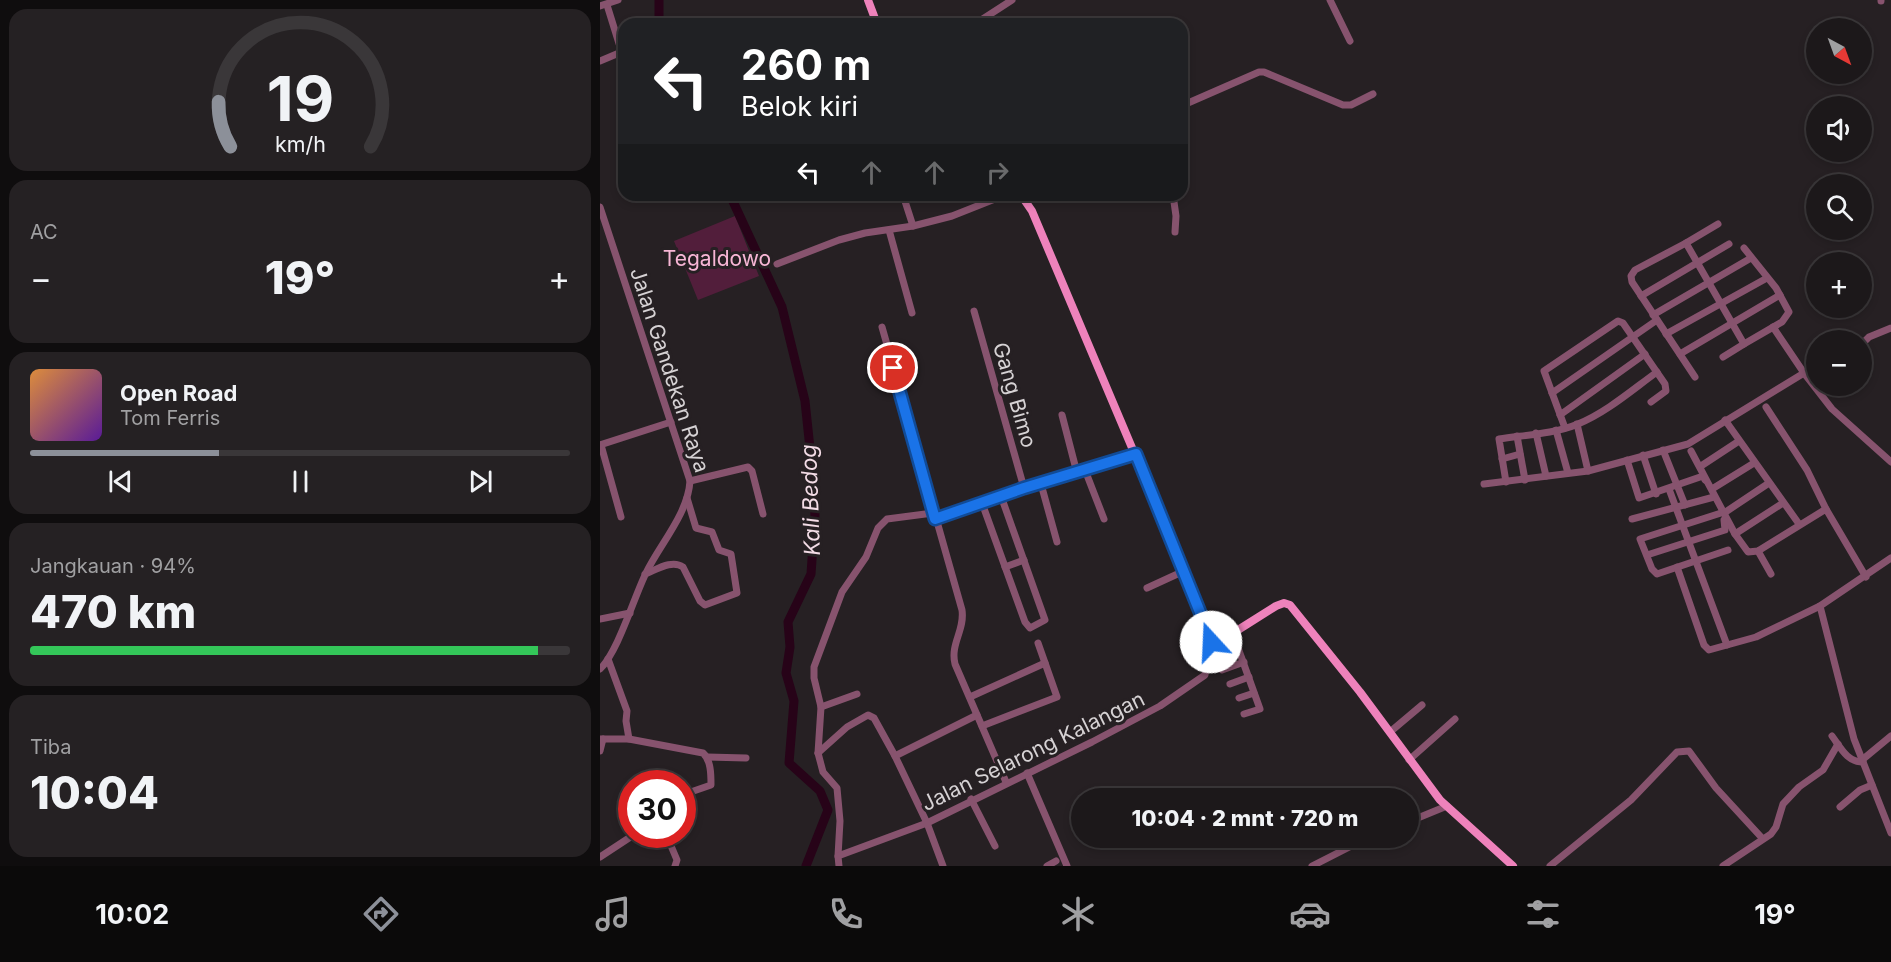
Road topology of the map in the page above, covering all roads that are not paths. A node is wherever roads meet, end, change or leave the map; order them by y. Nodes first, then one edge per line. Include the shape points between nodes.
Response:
1 (618, 0) edge
2 (868, 0) edge
3 (1330, 0) edge
4 (1009, 1) edge
5 (604, 5) edge
6 (875, 18) edge
7 (984, 18) edge
8 (1350, 41) dead end
9 (618, 42) edge
10 (618, 53) edge
11 (600, 61) edge
12 (1373, 94) dead end
13 (1188, 103) edge
14 (905, 201) edge
15 (990, 201) edge
16 (1025, 201) edge
17 (1174, 201) edge
18 (600, 207) edge
19 (1718, 224) dead end
20 (913, 226) junction
21 (890, 231) junction
22 (1174, 232) dead end
23 (1686, 243) junction
24 (1730, 244) dead end
25 (1744, 248) dead end
26 (1751, 258) junction
27 (777, 264) dead end
28 (1698, 264) junction
29 (1767, 278) junction
30 (1709, 283) junction
31 (1780, 295) junction
32 (1641, 296) junction
33 (1720, 303) junction
34 (974, 311) dead end
35 (912, 313) dead end
36 (1655, 318) junction
37 (1731, 323) junction
38 (882, 327) dead end
39 (1773, 327) junction
40 (1891, 328) edge
41 (1666, 334) junction
42 (1633, 336) junction
43 (1872, 336) edge
44 (1744, 344) junction
45 (1645, 354) junction
46 (1680, 354) junction
47 (1723, 357) dead end
48 (1657, 372) junction
49 (1804, 373) junction
50 (1695, 377) dead end
51 (1552, 393) junction
52 (1651, 402) dead end
53 (1766, 407) dead end
54 (1062, 415) dead end
55 (1560, 415) junction
56 (1725, 420) junction
57 (671, 422) junction
58 (1577, 424) junction
59 (1565, 428) junction
60 (1557, 430) junction
61 (1536, 433) junction
62 (1517, 436) junction
63 (1739, 441) junction
64 (601, 445) edge
65 (1664, 450) junction
66 (1691, 451) dead end
67 (1136, 454) junction
68 (1520, 454) junction
69 (1643, 455) junction
70 (1502, 459) junction
71 (1627, 460) junction
72 (1891, 462) edge
73 (1754, 463) junction
74 (1701, 466) junction
75 (1085, 470) junction
76 (1588, 471) junction
77 (1077, 473) junction
78 (1568, 473) junction
79 (1546, 476) junction
80 (1525, 480) junction
81 (690, 481) junction
82 (1506, 482) junction
83 (1769, 483) junction
84 (1041, 484) junction
85 (1484, 484) dead end
86 (1677, 486) junction
87 (1024, 488) junction
88 (1669, 489) junction
89 (1712, 489) junction
90 (1656, 494) junction
91 (1001, 496) junction
92 (1714, 497) junction
93 (687, 498) junction
94 (982, 502) junction
95 (1783, 503) junction
96 (1685, 505) junction
97 (1676, 507) junction
98 (1826, 509) junction
99 (1723, 513) junction
100 (763, 514) dead end
101 (934, 516) junction
102 (621, 517) dead end
103 (1104, 519) dead end
104 (1632, 519) dead end
105 (1799, 524) junction
106 (1683, 526) junction
107 (1735, 534) junction
108 (1057, 542) dead end
109 (1689, 542) junction
110 (1728, 549) dead end
111 (1758, 551) junction
112 (1647, 555) junction
113 (1891, 558) edge
114 (1024, 560) junction
115 (1696, 561) junction
116 (1005, 567) junction
117 (1677, 567) junction
118 (1184, 571) junction
119 (645, 574) junction
120 (1770, 574) dead end
121 (1866, 576) junction
122 (1147, 588) dead end
123 (1820, 606) junction
124 (630, 613) junction
125 (600, 619) edge
126 (1212, 634) junction
127 (1233, 634) junction
128 (1038, 643) dead end
129 (1727, 645) junction
130 (608, 659) junction
131 (1244, 662) junction
132 (1045, 663) junction
133 (600, 669) edge
134 (1222, 670) dead end
135 (1249, 677) junction
136 (1230, 684) dead end
137 (1254, 693) junction
138 (857, 694) dead end
139 (970, 697) junction
140 (1239, 698) dead end
141 (1422, 705) dead end
142 (821, 707) junction
143 (1244, 714) dead end
144 (977, 715) junction
145 (1455, 718) dead end
146 (982, 726) junction
147 (1390, 732) junction
148 (1832, 736) dead end
149 (1891, 736) edge
150 (601, 739) edge
151 (629, 739) junction
152 (1838, 744) junction
153 (600, 752) edge
154 (818, 753) junction
155 (895, 756) junction
156 (707, 757) junction
157 (746, 758) dead end
158 (1409, 760) junction
159 (1862, 761) junction
160 (1027, 773) junction
161 (1006, 783) junction
162 (1872, 785) junction
163 (696, 790) edge
164 (971, 799) junction
165 (1447, 806) junction
166 (1840, 807) dead end
167 (1419, 817) edge
168 (927, 823) junction
169 (1889, 823) edge
170 (1891, 833) edge
171 (1762, 838) junction
172 (618, 845) edge
173 (995, 846) dead end
174 (671, 848) edge
175 (1348, 848) edge
176 (838, 856) junction
177 (600, 857) edge
178 (1056, 861) dead end
179 (675, 866) edge
180 (838, 866) edge
181 (943, 866) edge
182 (1047, 866) edge
183 (1067, 866) edge
184 (1312, 866) edge
185 (1513, 866) edge
186 (1550, 866) edge
187 (1723, 866) edge

1 - 5 street
2 - 6 main road
3 - 8 street
4 - 7 street
5 - 9 street
10 - 11 street
12 - 13 street via 1343,105 1259,72
14 - 20 street
15 - 20 street
16 - 67 main road
17 - 22 street
18 - 57 street, Jalan Gandekan Raya
19 - 23 street
20 - 21 street
21 - 27 street via 833,242
21 - 35 street
23 - 28 street
23 - 32 street via 1633,272 1632,282
24 - 28 street
25 - 26 street
26 - 29 street
26 - 30 street
28 - 30 street
28 - 32 street
29 - 31 street
29 - 33 street
30 - 33 street
30 - 36 street
31 - 37 street
31 - 39 street via 1789,312
32 - 36 street
33 - 37 street
33 - 41 street
34 - 87 street, Gang Bimo
36 - 41 street
36 - 42 street
37 - 44 street
37 - 46 street
38 - 101 street
39 - 44 street
39 - 49 street
40 - 43 street
41 - 46 street
42 - 45 street
42 - 51 street
42 - 51 street via 1618,321 1544,371
44 - 47 street
45 - 48 street
45 - 55 street
46 - 50 street
48 - 52 street via 1667,387
48 - 58 street
49 - 56 street
49 - 72 street via 1832,409
51 - 55 street
53 - 98 street via 1807,470
54 - 77 street
55 - 59 street
56 - 63 street
56 - 65 street via 1688,444
57 - 64 street
57 - 81 street, Jalan Gandekan Raya
58 - 59 street
58 - 76 street
59 - 60 street
60 - 61 street
60 - 78 street
61 - 62 street
61 - 79 street
62 - 68 street
62 - 70 street via 1499,439
63 - 73 street
63 - 74 street
64 - 102 street
65 - 69 street
65 - 86 street
66 - 74 street
67 - 75 street
67 - 118 main road
68 - 70 street
68 - 80 street
69 - 71 street
69 - 90 street
70 - 82 street
71 - 76 street
71 - 90 street via 1638,497
73 - 83 street
73 - 89 street
74 - 89 street
75 - 77 street
75 - 103 street
76 - 78 street
77 - 84 street
78 - 79 street
79 - 80 street
80 - 82 street
81 - 93 street, Jalan Gandekan Raya
81 - 100 street via 748,467
82 - 85 street
83 - 95 street
83 - 99 street
84 - 87 street
84 - 108 street
86 - 88 street
86 - 92 street via 1703,476
86 - 96 street
87 - 91 street
88 - 90 street
88 - 97 street
89 - 99 street
91 - 94 street
91 - 114 street
92 - 96 street
92 - 99 street
93 - 119 street, Jalan Gandekan Raya
93 - 119 street via 696,528 712,532 719,550 732,556 737,593 705,605 680,564
94 - 101 street
94 - 116 street
95 - 105 street
95 - 107 street
96 - 97 street
97 - 104 street
97 - 106 street
98 - 105 street
98 - 121 street
99 - 106 street
99 - 107 street
99 - 109 street via 1725,530
101 - 139 street via 963,618 953,658
101 - 142 street via 887,519 878,528 866,557 842,592 814,667
105 - 111 street
106 - 109 street
106 - 112 street via 1640,538
107 - 111 street via 1748,552
109 - 112 street
109 - 115 street
110 - 115 street
111 - 120 street
112 - 117 street via 1654,573
113 - 121 street
114 - 116 street
114 - 116 street via 1045,620 1030,628
115 - 117 street
115 - 129 street
117 - 129 street via 1704,645 1710,650
118 - 122 street
118 - 126 main road
119 - 124 street, Jalan Gandekan Raya
121 - 123 street
123 - 129 street via 1756,637
123 - 159 street
124 - 125 street
124 - 130 street, Jalan Gandekan Raya
126 - 127 main road
126 - 160 street, Jalan Selarong Kalangan via 1208,668 1199,682
127 - 131 street
127 - 147 main road via 1276,606 1290,605
128 - 132 street
130 - 133 street, Jalan Gandekan Raya
130 - 151 street via 627,711
131 - 134 street
131 - 135 street
132 - 139 street
132 - 146 street via 1057,697
135 - 136 street
135 - 137 street
137 - 140 street
137 - 143 street via 1260,709
138 - 142 street
139 - 144 street
141 - 147 street
142 - 154 street
144 - 146 street
144 - 155 street
145 - 158 street
146 - 161 street
147 - 158 main road
148 - 152 street
149 - 159 street
150 - 151 street
150 - 153 street
151 - 156 street via 700,752
152 - 159 street via 1852,760
152 - 171 street via 1823,770 1783,804 1776,827
154 - 155 street via 847,727 868,715 874,717
154 - 176 street via 823,772 837,788
155 - 168 street
156 - 157 street
156 - 163 street via 711,785
158 - 165 main road
159 - 162 street
160 - 161 street, Jalan Selarong Kalangan
160 - 183 street
161 - 164 street, Jalan Selarong Kalangan
162 - 166 street
162 - 169 street
164 - 168 street, Jalan Selarong Kalangan
164 - 173 street
165 - 167 street
165 - 185 main road
168 - 176 street, Jalan Selarong Kalangan
168 - 181 street
169 - 170 street
171 - 186 street via 1716,788 1689,751 1683,750 1659,768 1631,800
171 - 187 street
172 - 177 street
174 - 179 street
175 - 184 street
176 - 180 street
178 - 182 street

